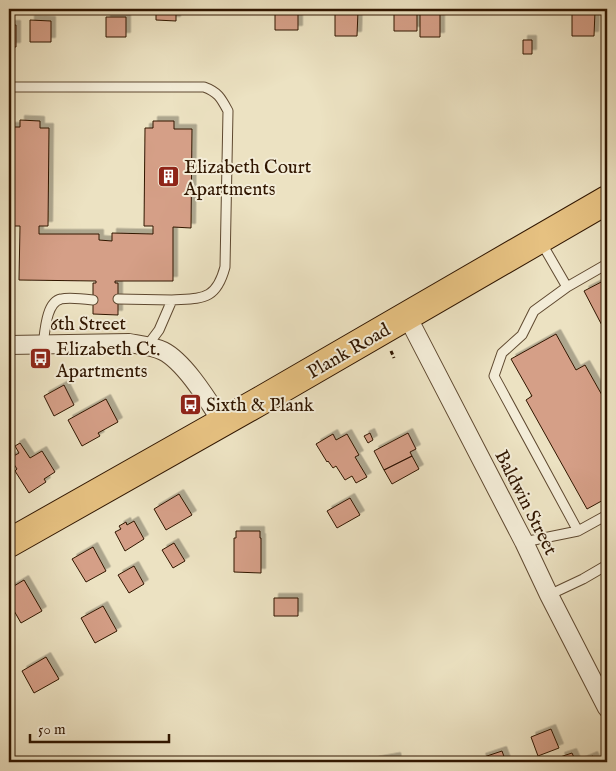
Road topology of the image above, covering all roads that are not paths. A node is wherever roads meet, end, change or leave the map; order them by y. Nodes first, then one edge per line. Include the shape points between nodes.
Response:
1 (9, 87) edge
2 (607, 200) edge
3 (540, 239) junction
4 (607, 264) edge
5 (567, 287) junction
6 (118, 299) dead end
7 (93, 300) dead end
8 (172, 300) junction
9 (407, 316) junction
10 (43, 344) junction
11 (9, 345) edge
12 (146, 346) junction
13 (222, 422) junction
14 (607, 515) edge
15 (578, 531) junction
16 (524, 542) junction
17 (9, 543) edge
18 (607, 565) edge
19 (549, 595) junction
20 (607, 708) edge

1 - 8 lane via 204,87 222,99 228,111 225,267 222,279 208,296
2 - 3 main road, Plank Road
3 - 5 lane
3 - 9 main road, Plank Road
4 - 5 lane
5 - 15 lane via 534,311 522,335 502,353 494,376
6 - 8 lane
7 - 10 lane via 60,299 52,306
8 - 12 lane via 159,330
9 - 13 main road, Plank Road
9 - 16 street, Baldwin Street
10 - 11 street, 6th Street
10 - 12 street, 6th Street via 129,343
12 - 13 street, 6th Street via 164,352 189,374
13 - 17 main road, Plank Road
14 - 15 lane
15 - 16 lane
16 - 19 street, Baldwin Street
18 - 19 lane
19 - 20 street, Baldwin Street

